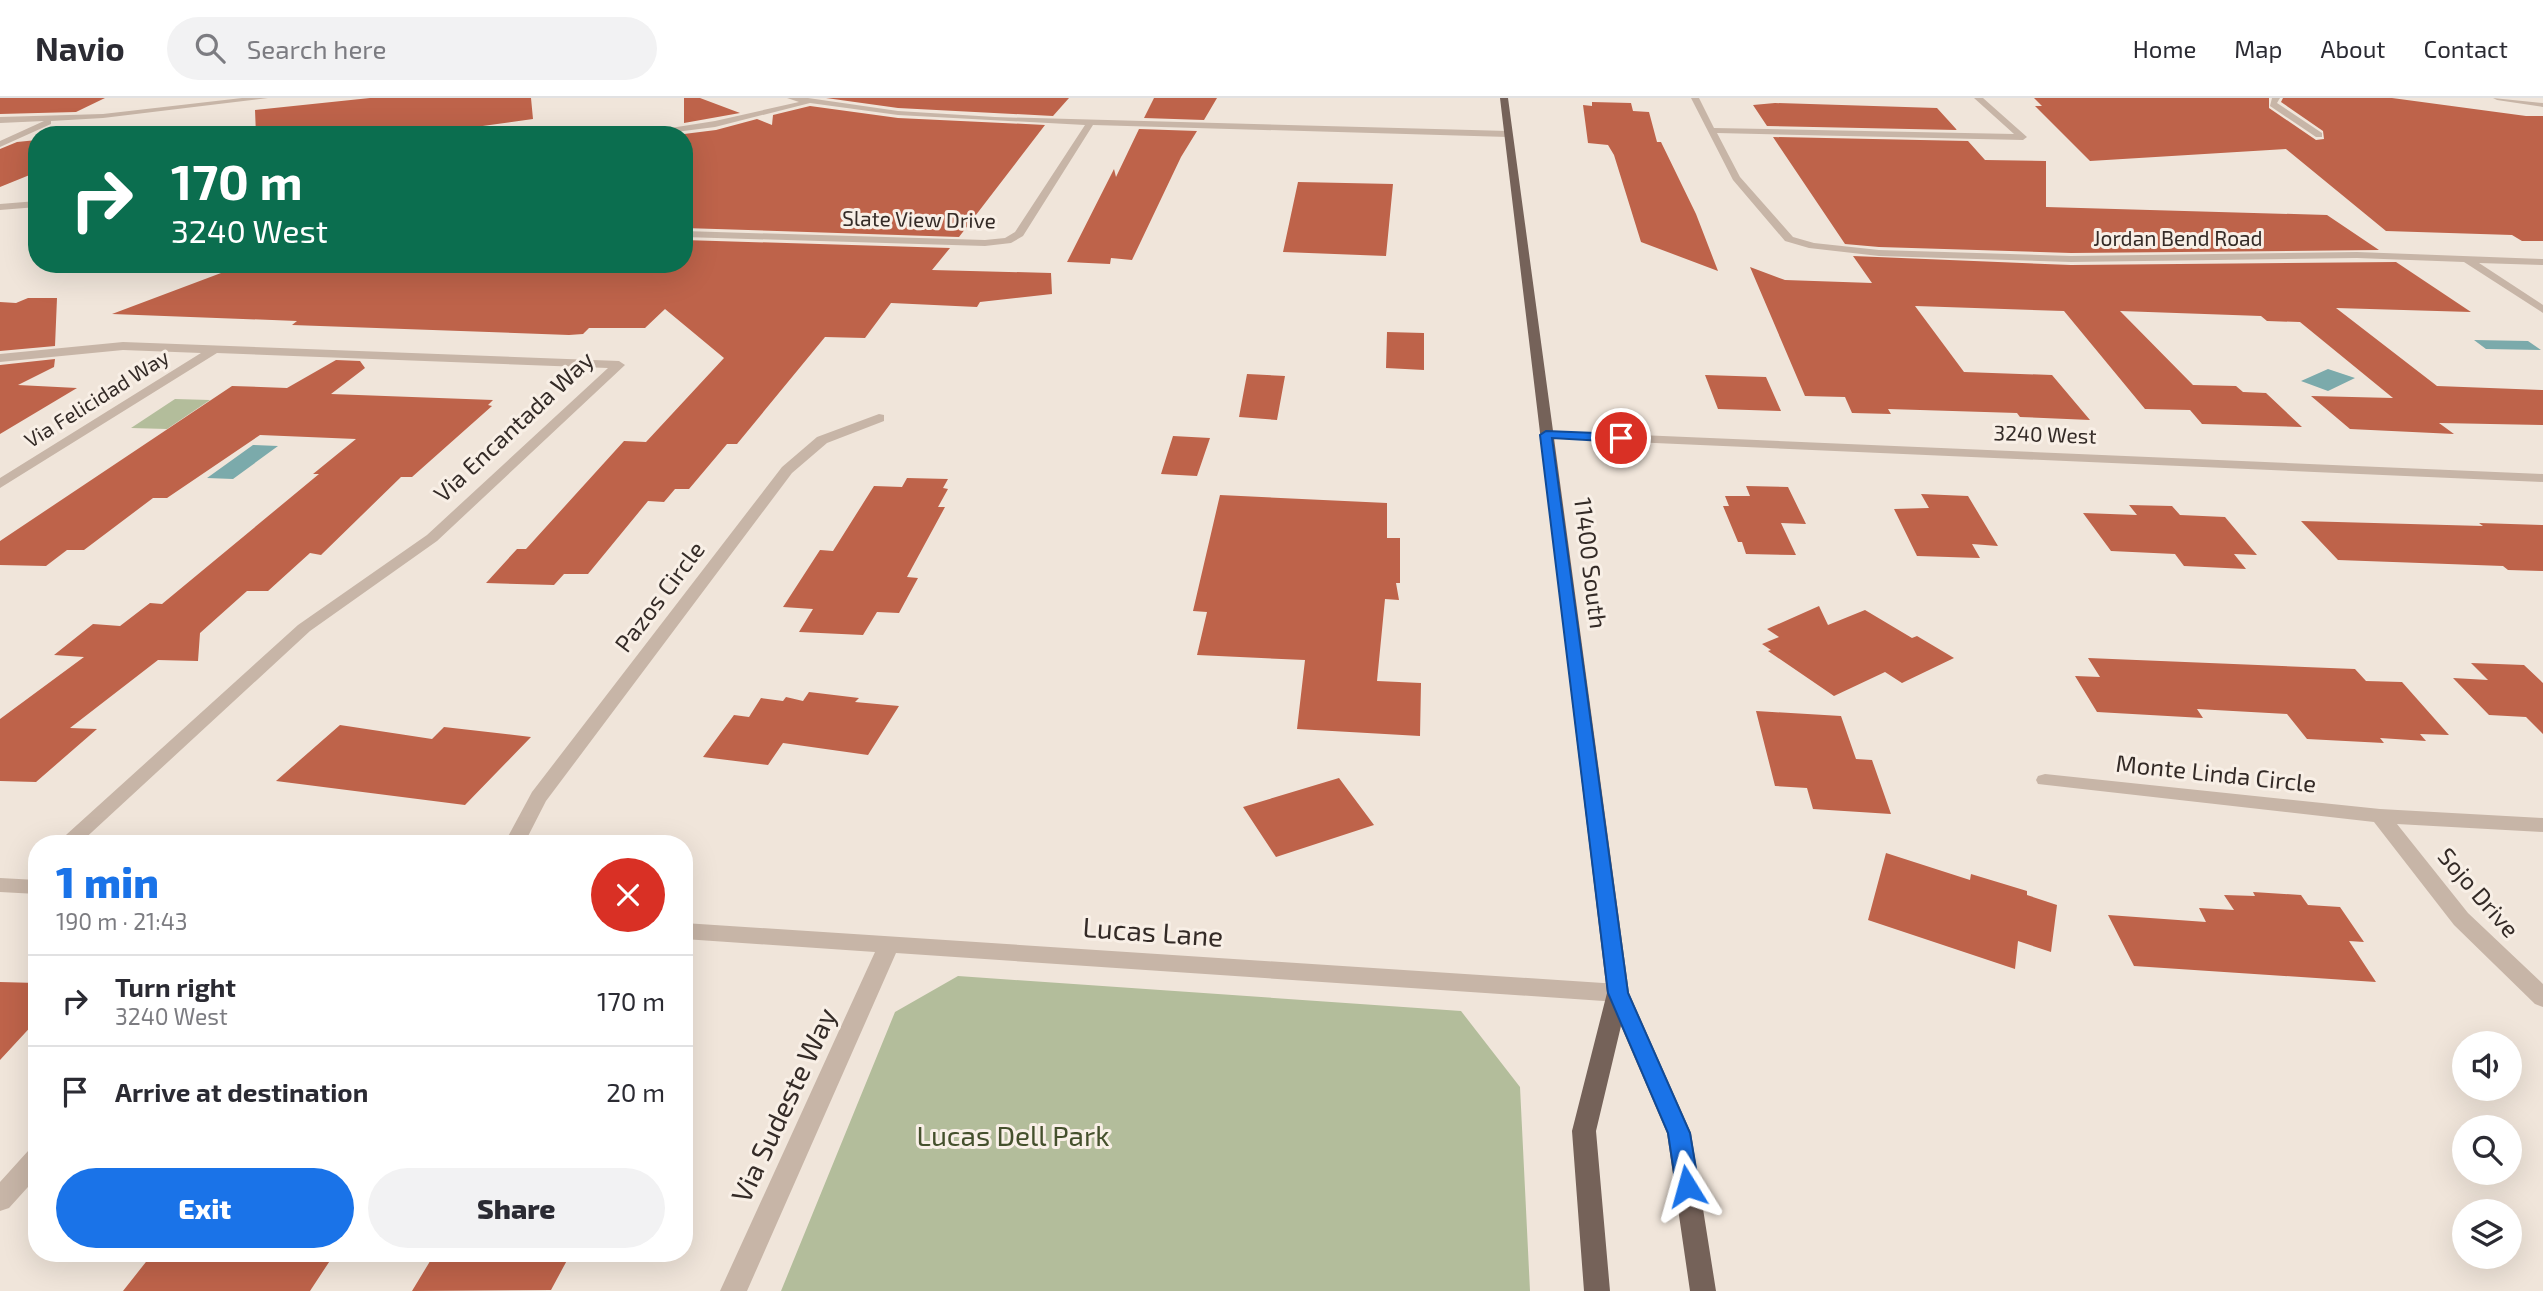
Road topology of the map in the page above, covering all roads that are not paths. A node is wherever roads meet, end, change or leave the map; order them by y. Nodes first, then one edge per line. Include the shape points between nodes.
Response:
1 (264, 98) edge
2 (790, 98) edge
3 (821, 98) edge
4 (1504, 98) edge
5 (1695, 98) edge
6 (1978, 98) edge
7 (2276, 98) edge
8 (2497, 98) edge
9 (810, 101) junction
10 (2543, 105) edge
11 (53, 119) junction
12 (0, 120) edge
13 (1090, 123) junction
14 (38, 126) edge
15 (693, 126) edge
16 (1710, 130) junction
17 (28, 131) edge
18 (1508, 134) junction
19 (2319, 135) dead end
20 (0, 144) edge
21 (28, 204) edge
22 (0, 206) edge
23 (693, 234) edge
24 (2466, 258) junction
25 (2543, 262) edge
26 (2543, 310) edge
27 (215, 349) junction
28 (0, 358) edge
29 (879, 418) dead end
30 (1546, 435) junction
31 (2543, 478) edge
32 (0, 484) edge
33 (2045, 780) dead end
34 (2381, 816) junction
35 (2543, 825) edge
36 (76, 835) edge
37 (518, 835) edge
38 (693, 932) edge
39 (890, 944) junction
40 (1618, 993) junction
41 (2543, 998) edge
42 (28, 1169) edge
43 (0, 1200) edge
44 (733, 1291) edge
45 (1598, 1291) edge
46 (1703, 1291) edge

1 - 11 street
2 - 9 street
3 - 9 street
4 - 18 main road, 11400 South
5 - 16 street, Jordan Bend Road
6 - 16 street via 2023,136
7 - 19 street via 2273,104
8 - 10 street
9 - 13 street via 930,116
9 - 15 street
11 - 12 street
11 - 14 street
13 - 18 street
13 - 23 street, Slate View Drive via 1019,234 1007,241
16 - 24 street, Jordan Bend Road via 1736,178 1789,239 1813,246 1879,253 2071,259
17 - 20 street
18 - 30 main road, 11400 South
21 - 22 street
24 - 25 street, Jordan Bend Road
24 - 26 street
27 - 28 street, Via Encantada Way via 106,346
27 - 32 street, Via Felicidad Way
27 - 36 street, Via Encantada Way via 619,365 432,538 304,628
29 - 37 street, Pazos Circle via 822,440 787,470 539,797
30 - 31 street, 3240 West
30 - 40 main road, 11400 South
33 - 34 street, Monte Linda Circle
34 - 35 street, Monte Linda Circle
34 - 41 street, Sojo Drive via 2461,919
38 - 39 street, Lucas Lane
39 - 40 street, Lucas Lane
39 - 44 street, Via Sudeste Way
40 - 45 main road, 11400 South via 1584,1131
40 - 46 main road, 11400 South via 1679,1133
42 - 43 street

